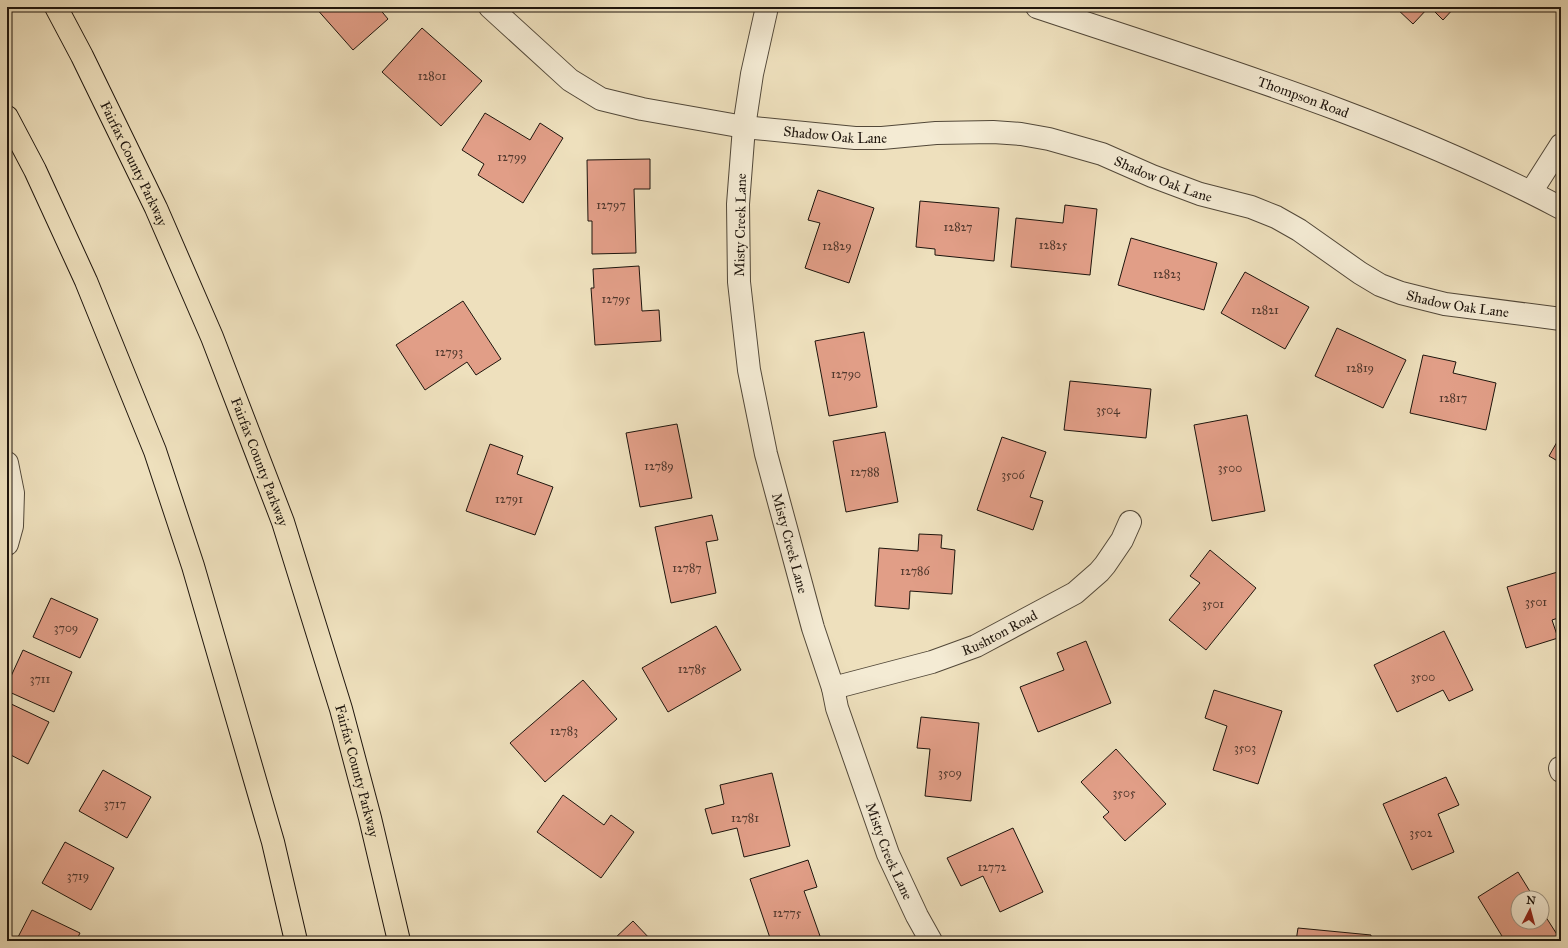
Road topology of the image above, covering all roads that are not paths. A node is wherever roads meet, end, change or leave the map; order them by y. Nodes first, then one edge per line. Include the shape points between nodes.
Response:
1 (56, 7) edge
2 (490, 7) edge
3 (767, 7) edge
4 (1036, 7) edge
5 (7, 117) edge
6 (744, 126) junction
7 (1561, 145) edge
8 (1532, 192) junction
9 (1561, 208) edge
10 (1561, 319) edge
11 (7, 463) edge
12 (1130, 522) dead end
13 (7, 544) edge
14 (833, 688) junction
15 (296, 941) edge
16 (398, 941) edge
17 (931, 941) edge

1 - 16 highway, Fairfax County Parkway via 156,208 212,337 283,522 341,709 370,818
2 - 6 street via 570,80 601,99
3 - 6 street, Misty Creek Lane via 752,74
4 - 8 street, Thompson Road via 1306,97 1413,138
5 - 15 highway via 86,280 155,451 193,566 266,819
6 - 10 street, Shadow Oak Lane via 855,138 992,132 1049,139 1102,154 1200,194 1251,207 1276,217 1360,273 1401,293 1445,304
6 - 14 street, Misty Creek Lane via 738,204 739,282 749,370 766,454 813,628
7 - 8 street
8 - 9 street, Thompson Road
11 - 13 street via 13,493 12,526
12 - 14 street, Rushton Road via 1122,540 1105,565 1075,593 976,646 932,662
14 - 17 street, Misty Creek Lane via 837,708 888,854

